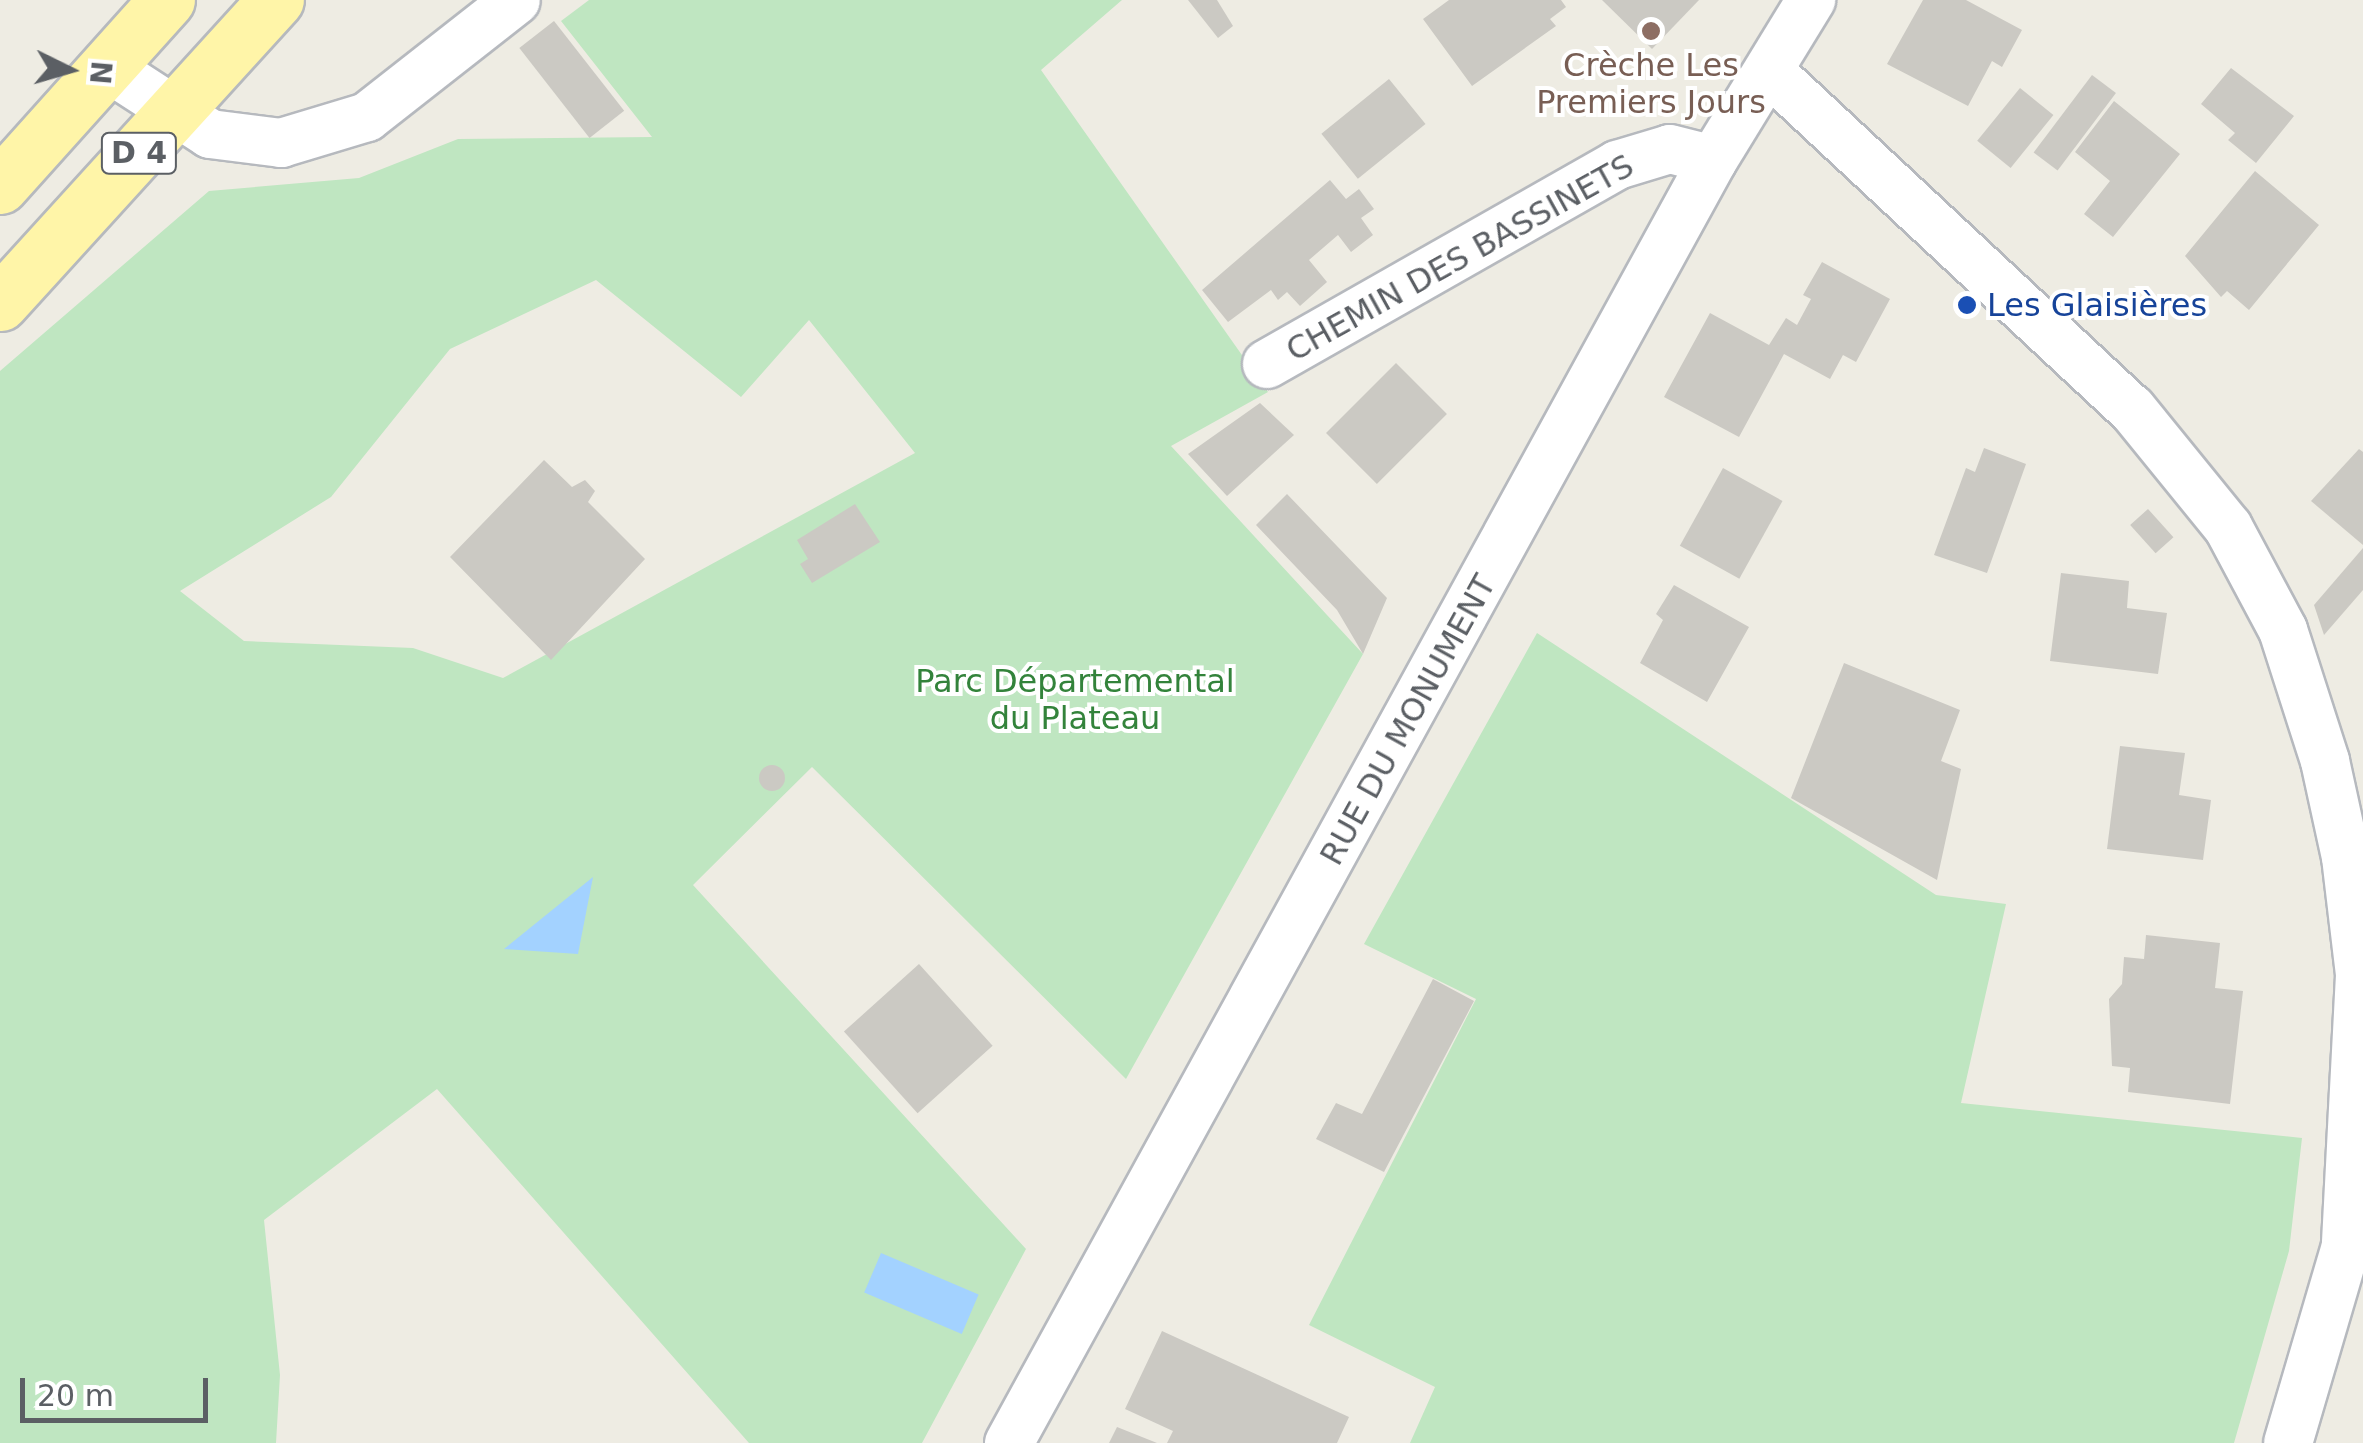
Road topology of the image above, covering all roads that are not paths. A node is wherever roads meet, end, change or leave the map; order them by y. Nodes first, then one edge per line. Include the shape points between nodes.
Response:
1 (168, 0) edge
2 (276, 0) edge
3 (516, 0) edge
4 (1811, 0) edge
5 (108, 67) junction
6 (1770, 72) junction
7 (175, 114) junction
8 (1713, 160) junction
9 (0, 186) edge
10 (0, 303) edge
11 (1266, 364) dead end
12 (2361, 976) edge
13 (1009, 1443) edge
14 (2288, 1443) edge

1 - 5 main road, D 4
2 - 7 main road, D 4
3 - 7 street via 367,117 281,143 210,134
4 - 6 street, RUE DU MONUMENT
5 - 7 street
5 - 9 main road, D 4
6 - 8 street, RUE DU MONUMENT
6 - 12 street via 2132,410 2228,527 2283,630 2325,760
7 - 10 main road, D 4
8 - 11 street, CHEMIN DES BASSINETS via 1670,149 1617,165
8 - 13 street, RUE DU MONUMENT
12 - 14 street via 2346,1246

